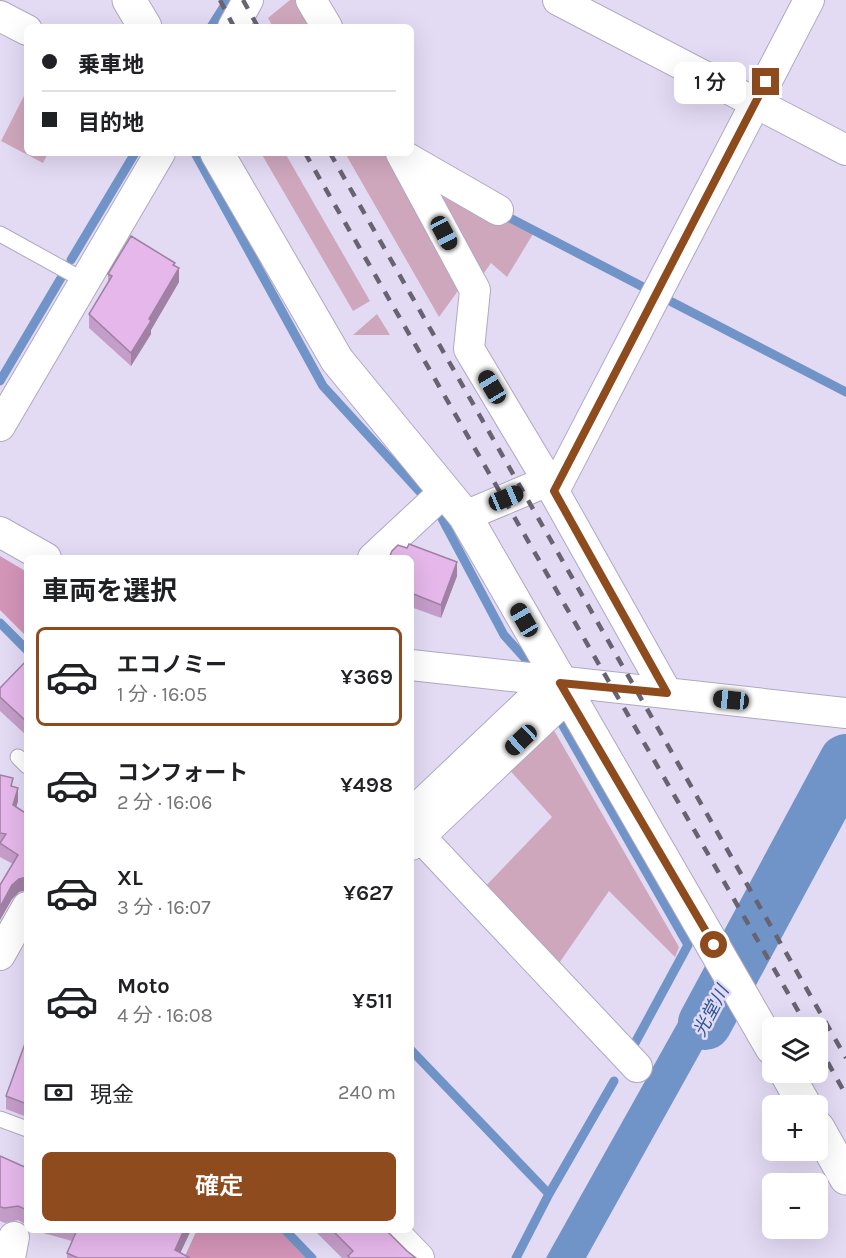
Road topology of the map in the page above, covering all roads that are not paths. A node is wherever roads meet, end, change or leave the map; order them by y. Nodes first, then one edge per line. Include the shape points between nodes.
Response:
1 (129, 0) edge
2 (248, 0) edge
3 (311, 0) edge
4 (558, 0) edge
5 (809, 0) edge
6 (0, 16) edge
7 (143, 24) edge
8 (235, 24) edge
9 (325, 24) edge
10 (24, 28) edge
11 (756, 103) junction
12 (846, 150) edge
13 (158, 156) edge
14 (219, 156) edge
15 (403, 156) edge
16 (404, 156) edge
17 (498, 210) dead end
18 (0, 234) edge
19 (85, 281) junction
20 (0, 426) edge
21 (551, 486) junction
22 (445, 491) junction
23 (465, 516) junction
24 (0, 532) edge
25 (41, 555) edge
26 (376, 555) edge
27 (414, 665) edge
28 (559, 687) junction
29 (667, 693) junction
30 (845, 713) edge
31 (414, 830) edge
32 (414, 832) edge
33 (24, 912) edge
34 (0, 956) edge
35 (762, 1030) edge
36 (637, 1067) dead end
37 (0, 1119) edge
38 (24, 1128) edge
39 (828, 1146) edge
40 (846, 1178) edge
41 (395, 1233) edge
42 (419, 1258) edge

1 - 7 street
2 - 8 street
3 - 9 street
4 - 11 street
5 - 11 street
6 - 10 street
11 - 12 street
11 - 21 street
13 - 19 street
14 - 22 street via 337,360
15 - 21 street via 475,290 469,349
16 - 17 street
18 - 19 lane
19 - 20 street
21 - 23 street
21 - 29 street
22 - 23 street
22 - 26 street
23 - 28 street
24 - 25 street
27 - 28 street
28 - 29 street
28 - 31 street
28 - 35 street
29 - 30 street
32 - 36 street
33 - 34 street
37 - 38 lane
39 - 40 street
41 - 42 street

